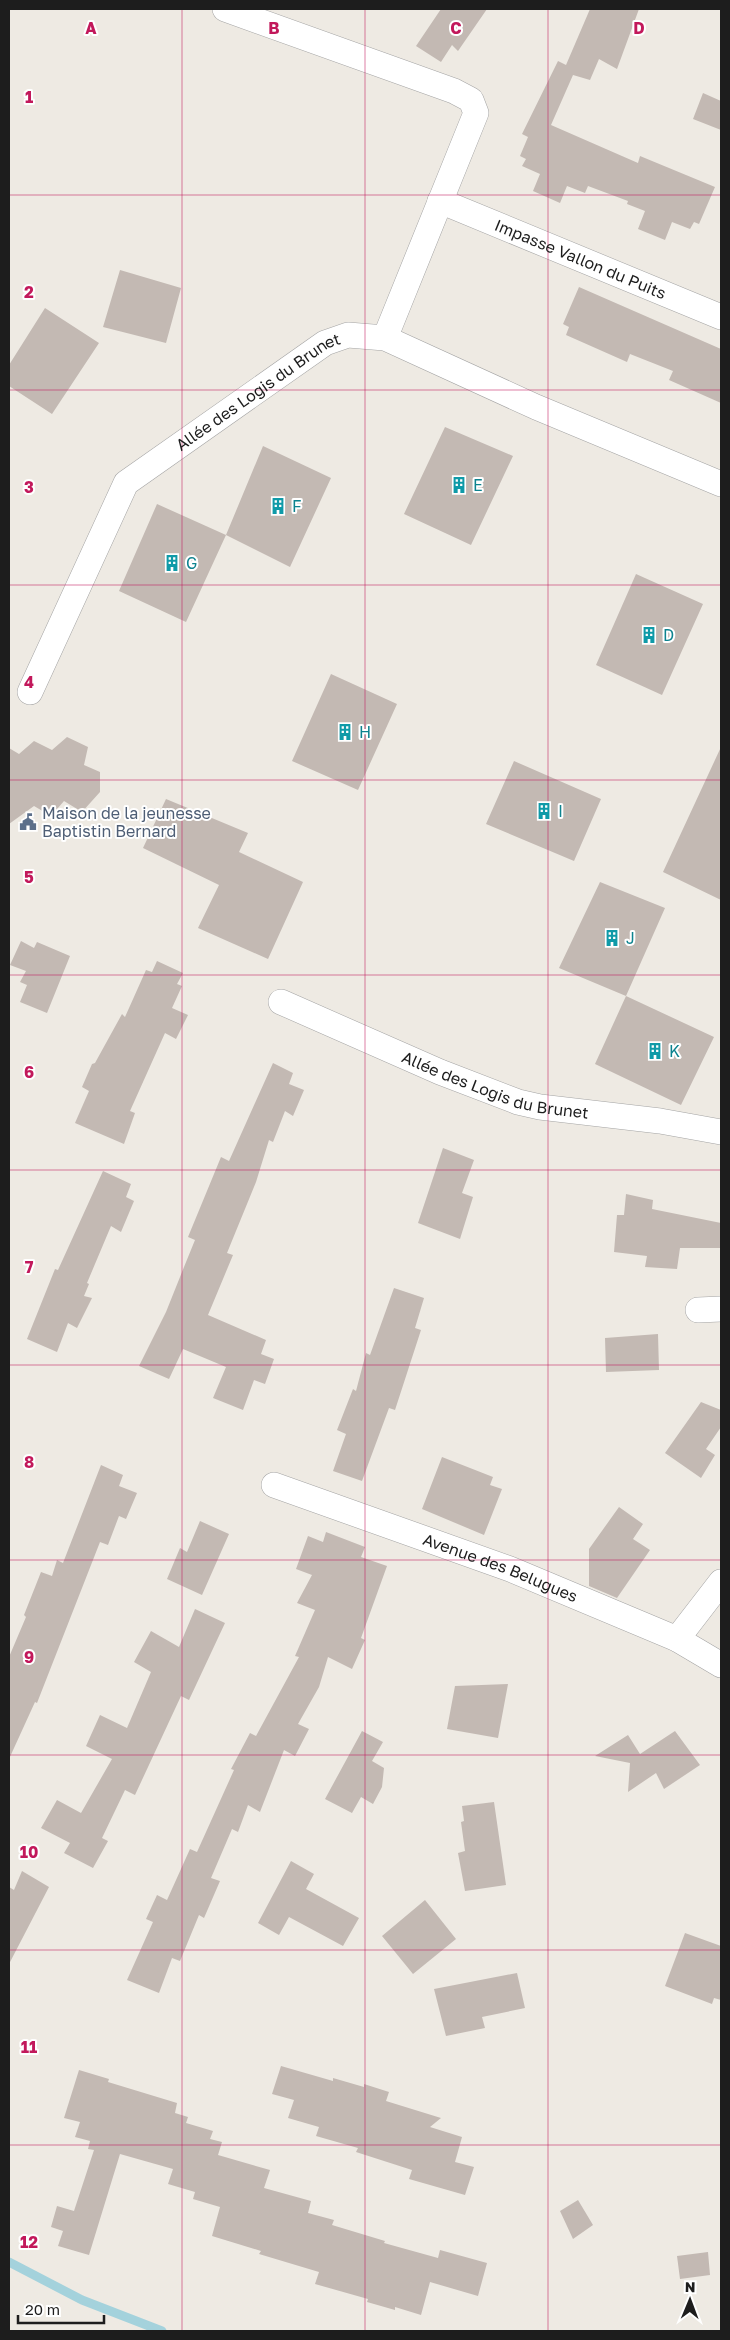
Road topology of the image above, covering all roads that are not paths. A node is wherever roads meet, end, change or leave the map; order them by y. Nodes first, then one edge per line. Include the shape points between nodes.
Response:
1 (225, 9) edge
2 (440, 201) junction
3 (721, 317) edge
4 (385, 338) junction
5 (721, 484) edge
6 (30, 692) dead end
7 (281, 1002) dead end
8 (721, 1132) edge
9 (274, 1485) dead end
10 (721, 1582) edge
11 (677, 1639) junction
12 (721, 1665) edge

1 - 2 street via 472,100 476,113
2 - 3 street, Impasse Vallon du Puits
2 - 4 street
4 - 5 street, Allée des Logis du Brunet via 536,407
4 - 6 street, Allée des Logis du Brunet via 348,334 325,343 126,483
7 - 8 street, Allée des Logis du Brunet via 440,1072 518,1102
9 - 11 street, Avenue des Belugues via 510,1569
10 - 11 street
11 - 12 street, Avenue des Belugues

